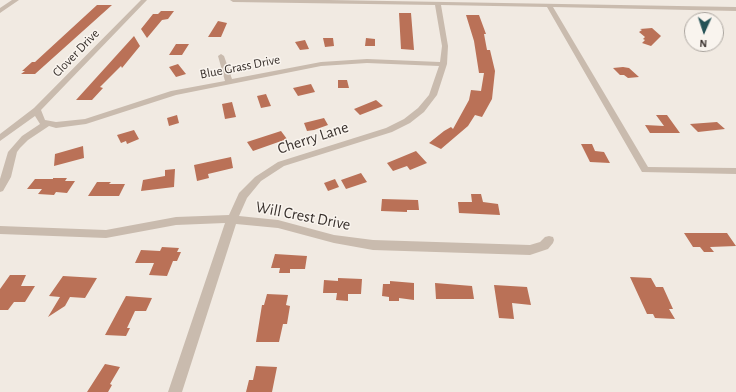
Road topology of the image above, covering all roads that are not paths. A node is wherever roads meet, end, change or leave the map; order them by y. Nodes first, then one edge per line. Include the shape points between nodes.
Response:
1 (16, 0) edge
2 (144, 0) edge
3 (233, 0) edge
4 (699, 0) edge
5 (368, 1) edge
6 (494, 2) edge
7 (438, 4) junction
8 (549, 6) junction
9 (721, 9) junction
10 (736, 9) edge
11 (0, 11) edge
12 (220, 56) dead end
13 (443, 64) junction
14 (229, 82) junction
15 (38, 110) junction
16 (46, 124) junction
17 (0, 138) edge
18 (736, 171) edge
19 (0, 188) edge
20 (232, 219) junction
21 (0, 230) edge
22 (549, 240) dead end
23 (174, 392) edge

1 - 11 street
2 - 15 street, Clover Drive
3 - 5 street
4 - 9 street
5 - 7 street
6 - 7 street
6 - 8 street
7 - 13 street, Cherry Lane via 445,46
8 - 9 street
8 - 18 street via 645,170
9 - 10 street
12 - 14 street
13 - 14 street, Blue Grass Drive via 337,62
13 - 20 street, Cherry Lane via 432,97 412,117 378,134 276,166 249,188
14 - 16 street, Blue Grass Drive via 164,96 86,121 66,125
15 - 16 street via 40,120
15 - 17 street, Clover Drive
16 - 19 street via 16,146
20 - 21 street, Will Crest Drive via 176,221 106,234
20 - 22 street, Will Crest Drive via 278,224 334,239 373,245 530,250 544,246
20 - 23 street, Cherry Lane

